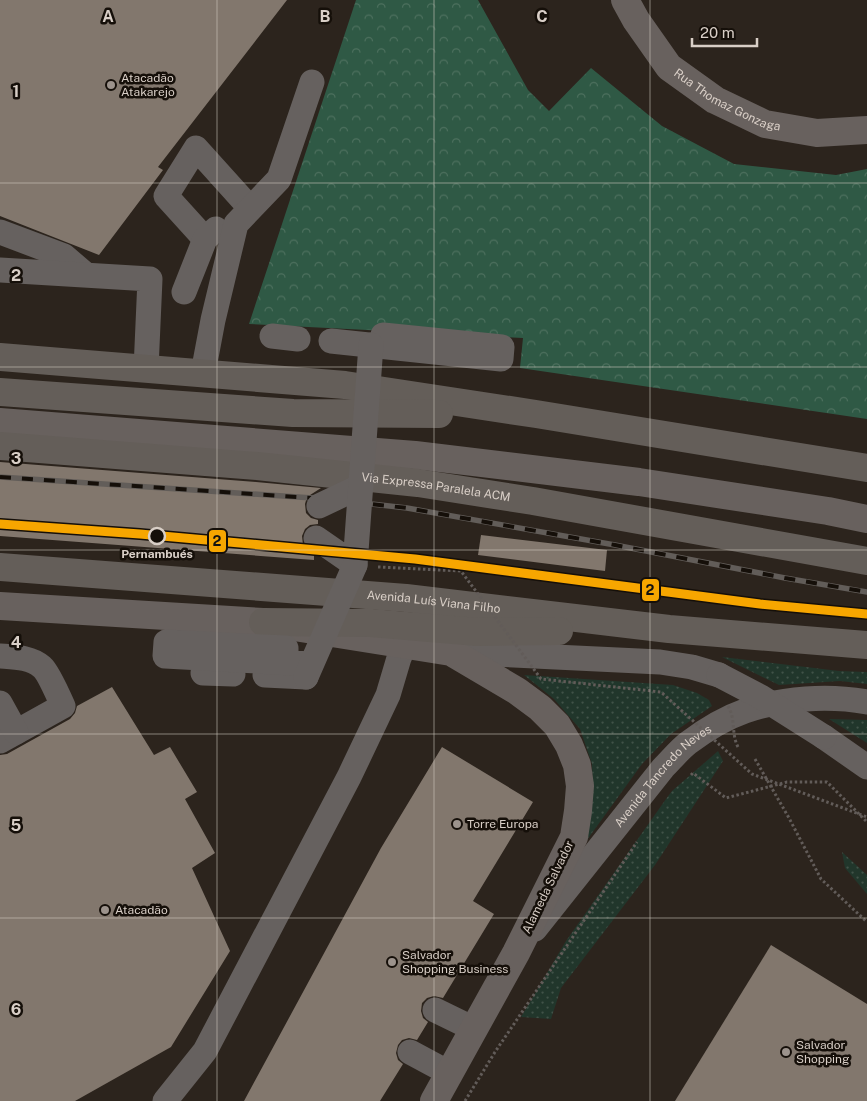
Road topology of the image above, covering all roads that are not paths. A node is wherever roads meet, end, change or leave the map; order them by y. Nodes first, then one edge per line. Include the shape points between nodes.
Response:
1 (625, 0) edge
2 (312, 82) dead end
3 (867, 130) edge
4 (243, 216) junction
5 (0, 232) edge
6 (205, 238) junction
7 (24, 241) junction
8 (8, 271) edge
9 (85, 274) junction
10 (184, 292) dead end
11 (272, 336) dead end
12 (298, 339) dead end
13 (331, 342) dead end
14 (371, 345) junction
15 (486, 354) dead end
16 (0, 357) edge
17 (146, 369) junction
18 (203, 374) junction
19 (0, 392) edge
20 (536, 414) junction
21 (0, 422) edge
22 (0, 446) edge
23 (867, 468) edge
24 (361, 486) junction
25 (319, 506) dead end
26 (867, 519) edge
27 (316, 538) dead end
28 (867, 561) edge
29 (355, 566) junction
30 (0, 567) edge
31 (0, 606) edge
32 (263, 622) junction
33 (669, 629) junction
34 (405, 644) junction
35 (867, 645) edge
36 (451, 652) junction
37 (0, 656) edge
38 (311, 664) junction
39 (233, 674) dead end
40 (265, 675) dead end
41 (867, 702) edge
42 (0, 704) edge
43 (8, 736) edge
44 (867, 767) edge
45 (516, 953) junction
46 (436, 1010) dead end
47 (474, 1029) junction
48 (410, 1052) dead end
49 (449, 1073) junction
50 (165, 1101) edge
51 (434, 1101) edge

1 - 3 main road, Rua Thomaz Gonzaga via 669,67 715,100 765,124 817,133
2 - 4 street via 279,178
4 - 6 street via 215,229
4 - 6 street via 196,148 166,196
4 - 18 street via 213,320
5 - 7 street
6 - 10 street
7 - 8 street
7 - 9 street via 64,256
8 - 9 street
9 - 17 street via 150,279
11 - 12 street
13 - 14 street
14 - 15 street via 500,359 502,347 384,335 383,342
14 - 24 street, bridge
16 - 17 highway
17 - 18 highway
18 - 20 highway via 344,386
19 - 20 highway via 294,413
20 - 23 highway
21 - 26 main road via 424,456 639,482
22 - 28 highway, Via Expressa Paralela ACM via 257,466 418,483
24 - 25 street, bridge
24 - 29 street, bridge
27 - 29 street, bridge
29 - 38 street, bridge
30 - 33 highway, Avenida Luís Viana Filho via 406,598
31 - 32 main road
32 - 33 highway via 371,623 477,632
32 - 34 main road
33 - 35 highway, Avenida Luís Viana Filho
34 - 36 main road
34 - 50 street via 388,695 224,1016 205,1051
36 - 44 street, bridge via 660,662 692,667 719,675 761,696
36 - 45 main road, Alameda Salvador via 540,708 557,726 577,765 580,786 574,837
37 - 43 street via 31,661 43,667 63,706
38 - 39 street, bridge via 165,656 166,642 286,648 286,658 203,663
38 - 40 street, bridge via 306,677
41 - 45 street, Avenida Tancredo Neves via 814,698 782,702 744,711 686,744 663,768
42 - 43 street
45 - 47 main road, Alameda Salvador
46 - 47 street
47 - 49 main road, Alameda Salvador
48 - 49 street
49 - 51 main road, Alameda Salvador

